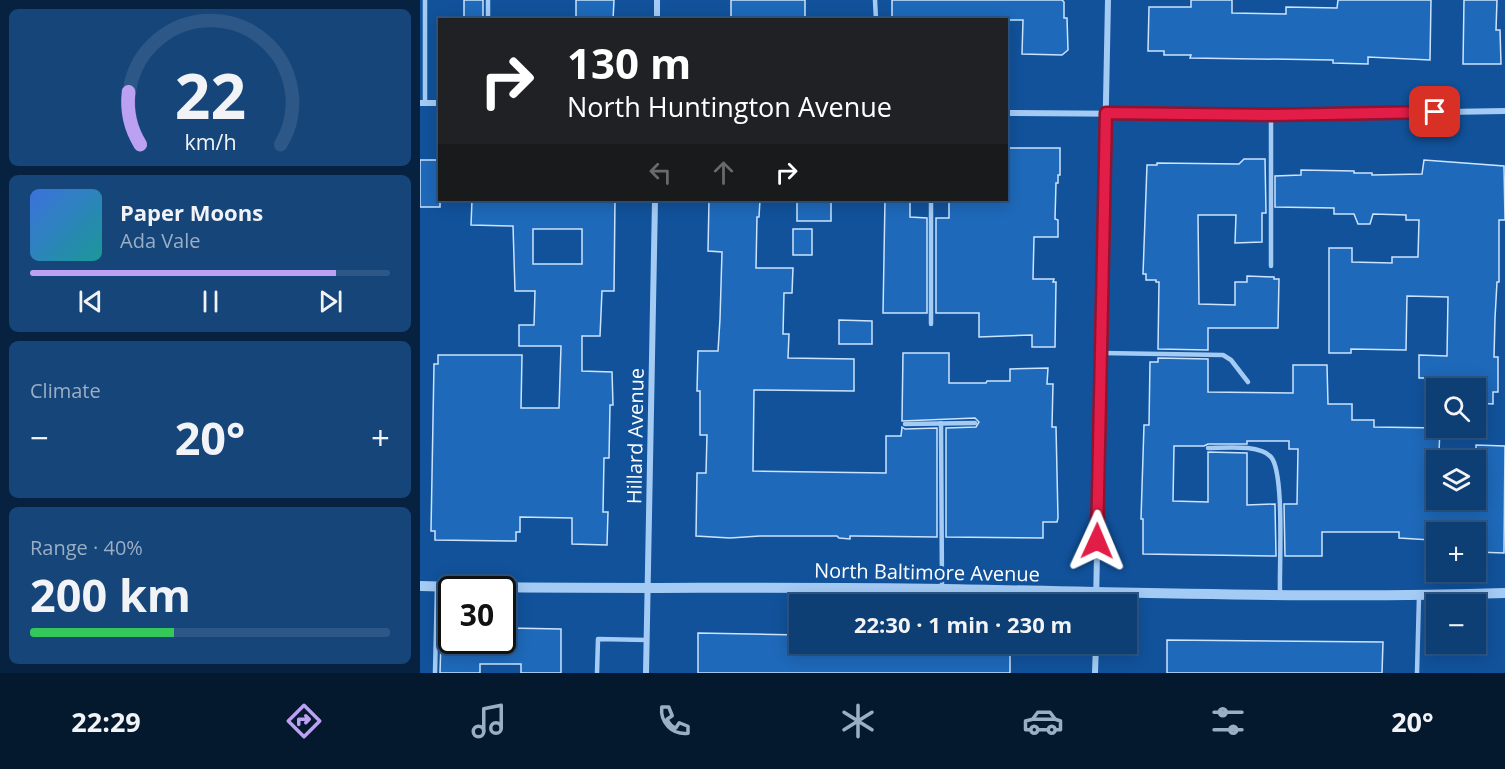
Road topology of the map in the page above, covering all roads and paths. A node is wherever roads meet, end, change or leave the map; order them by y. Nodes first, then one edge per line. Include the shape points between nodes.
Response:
1 (425, 0) edge
2 (488, 0) edge
3 (657, 0) edge
4 (875, 0) edge
5 (1108, 0) edge
6 (488, 18) edge
7 (657, 18) edge
8 (876, 18) edge
9 (422, 103) edge
10 (438, 103) edge
11 (1505, 111) edge
12 (1008, 113) edge
13 (1106, 113) junction
14 (1271, 115) junction
15 (655, 201) edge
16 (932, 201) edge
17 (1271, 266) dead end
18 (931, 324) dead end
19 (1102, 353) junction
20 (1248, 382) dead end
21 (941, 423) junction
22 (975, 423) dead end
23 (905, 424) dead end
24 (1208, 448) dead end
25 (420, 586) edge
26 (437, 586) junction
27 (648, 587) junction
28 (942, 589) junction
29 (1096, 591) junction
30 (1505, 593) edge
31 (1280, 596) junction
32 (1419, 596) junction
33 (646, 640) junction
34 (1095, 654) edge
35 (435, 673) edge
36 (597, 673) edge
37 (646, 673) edge
38 (1095, 673) edge
39 (1417, 673) edge

1 - 9 lane
2 - 6 lane
3 - 7 street
4 - 8 lane
5 - 13 street
9 - 10 street
11 - 14 street
12 - 13 street
13 - 14 street
13 - 19 street
14 - 17 lane
15 - 27 street, Hillard Avenue
16 - 18 lane
19 - 20 lane via 1223,355
19 - 29 street
21 - 22 lane
21 - 23 lane
21 - 28 lane
24 - 31 lane via 1254,449 1271,457 1275,465 1279,485
25 - 26 street, North Baltimore Avenue
26 - 27 street, North Baltimore Avenue
26 - 35 lane
27 - 28 street, North Baltimore Avenue
27 - 33 street, Hillard Avenue
28 - 29 street, North Baltimore Avenue
29 - 31 street, North Baltimore Avenue
30 - 32 street, North Baltimore Avenue
31 - 32 street, North Baltimore Avenue
32 - 39 lane
33 - 36 lane via 598,639
33 - 37 street, Hillard Avenue
34 - 38 street

